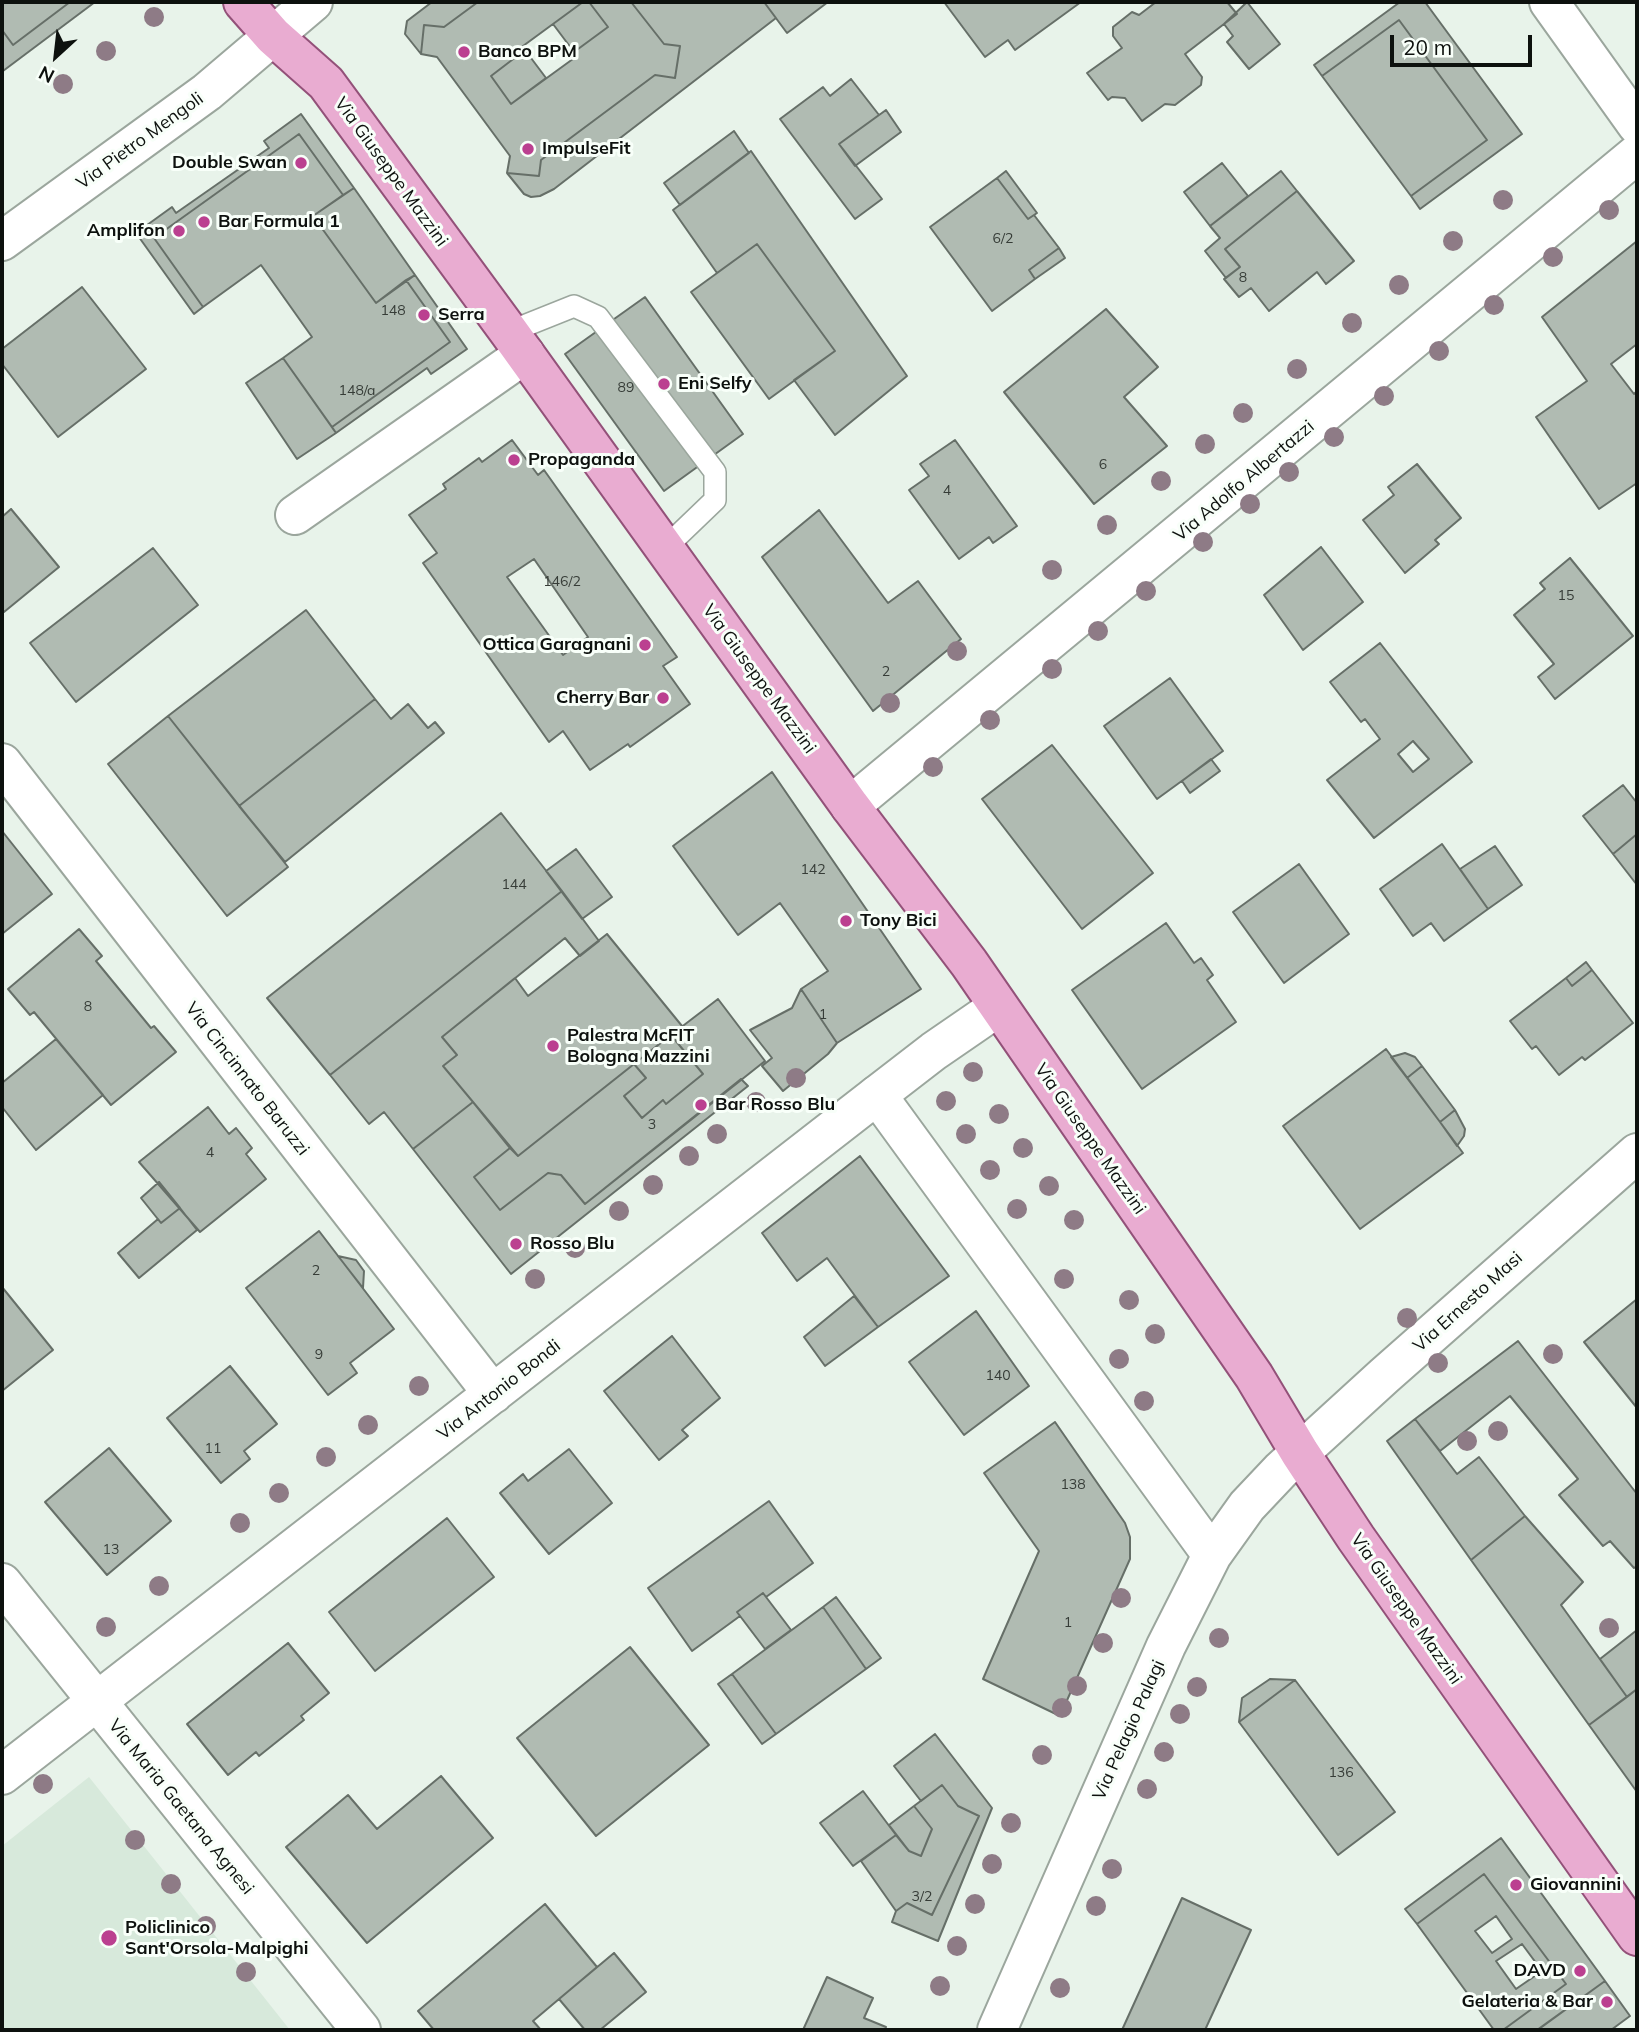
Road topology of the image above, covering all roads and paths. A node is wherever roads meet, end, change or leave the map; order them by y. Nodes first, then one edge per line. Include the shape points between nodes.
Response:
1 (243, 2) edge
2 (313, 2) edge
3 (1549, 2) edge
4 (273, 36) junction
5 (1637, 125) edge
6 (1637, 154) edge
7 (2, 241) edge
8 (517, 343) junction
9 (295, 515) dead end
10 (665, 548) junction
11 (2, 763) edge
12 (850, 806) junction
13 (998, 1007) junction
14 (877, 1095) junction
15 (1637, 1153) edge
16 (493, 1394) junction
17 (1300, 1453) junction
18 (1212, 1555) junction
19 (2, 1583) edge
20 (96, 1702) junction
21 (2, 1776) edge
22 (1637, 1936) edge
23 (361, 2030) edge
24 (997, 2030) edge

1 - 4 main road, Via Giuseppe Mazzini
2 - 4 street, Via Pietro Mengoli
3 - 5 street
4 - 7 street, Via Pietro Mengoli via 207,92
4 - 8 main road, Via Giuseppe Mazzini via 326,83
6 - 12 street, Via Adolfo Albertazzi
8 - 9 street
8 - 10 main road, Via Giuseppe Mazzini
8 - 10 lane via 574,306 598,317 715,472 715,500
10 - 12 main road, Via Giuseppe Mazzini
11 - 16 street, Via Cincinnato Baruzzi
12 - 13 main road, Via Giuseppe Mazzini
13 - 14 street, Via Antonio Bondi
13 - 17 main road, Via Giuseppe Mazzini via 1246,1364
14 - 16 street, Via Antonio Bondi
14 - 18 street
15 - 17 street, Via Ernesto Masi
16 - 20 street, Via Antonio Bondi
17 - 18 street, Via Pelagio Palagi via 1247,1506
17 - 22 main road, Via Giuseppe Mazzini
18 - 24 street, Via Pelagio Palagi via 1160,1659
19 - 20 street, Via Maria Gaetana Agnesi
20 - 21 street, Via Antonio Bondi
20 - 23 street, Via Maria Gaetana Agnesi

